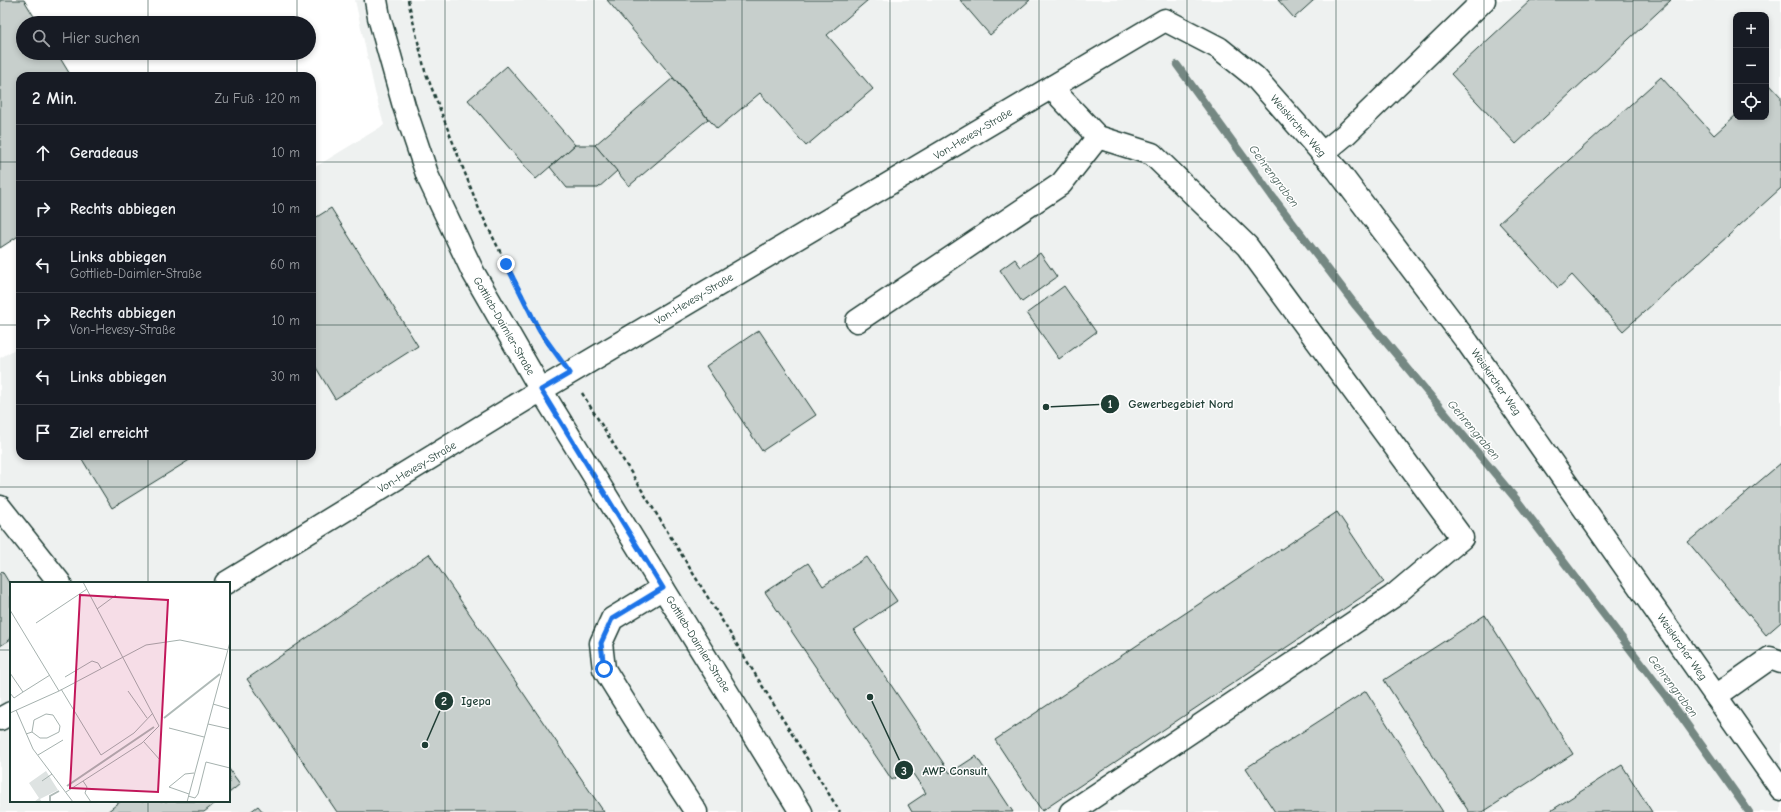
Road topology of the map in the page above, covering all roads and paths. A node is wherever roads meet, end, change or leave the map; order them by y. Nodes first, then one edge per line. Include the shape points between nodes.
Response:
1 (376, 0) edge
2 (408, 0) edge
3 (1484, 0) edge
4 (1165, 20) joint
5 (1054, 86) junction
6 (1098, 137) junction
7 (1322, 154) junction
8 (857, 321) dead end
9 (570, 373) junction
10 (541, 390) junction
11 (0, 507) edge
12 (59, 582) edge
13 (228, 582) edge
14 (663, 588) junction
15 (1781, 662) edge
16 (1716, 696) junction
17 (10, 714) edge
18 (0, 719) edge
19 (1781, 789) edge
20 (696, 812) edge
21 (801, 812) edge
22 (840, 812) edge
23 (1071, 812) edge

1 - 10 street, Gottlieb-Daimler-Straße via 404,106 428,177 472,272
2 - 9 path via 425,71 479,209 539,330
3 - 7 street via 1346,134
4 - 5 street, Von-Hevesy-Straße
4 - 7 street, Weiskircher Weg via 1219,48 1255,77
5 - 6 street via 1061,98
5 - 9 street, Von-Hevesy-Straße
6 - 8 street via 1061,184
6 - 23 street via 1152,154 1246,246 1462,538 1392,597
7 - 16 street, Weiskircher Weg via 1338,171 1468,343
9 - 10 street, Von-Hevesy-Straße
9 - 22 path
10 - 13 street, Von-Hevesy-Straße
10 - 14 street, Gottlieb-Daimler-Straße
11 - 12 street
14 - 20 street via 612,619 601,643 604,669
14 - 21 street, Gottlieb-Daimler-Straße
15 - 16 street via 1770,658
16 - 19 street, Weiskircher Weg
17 - 18 street

